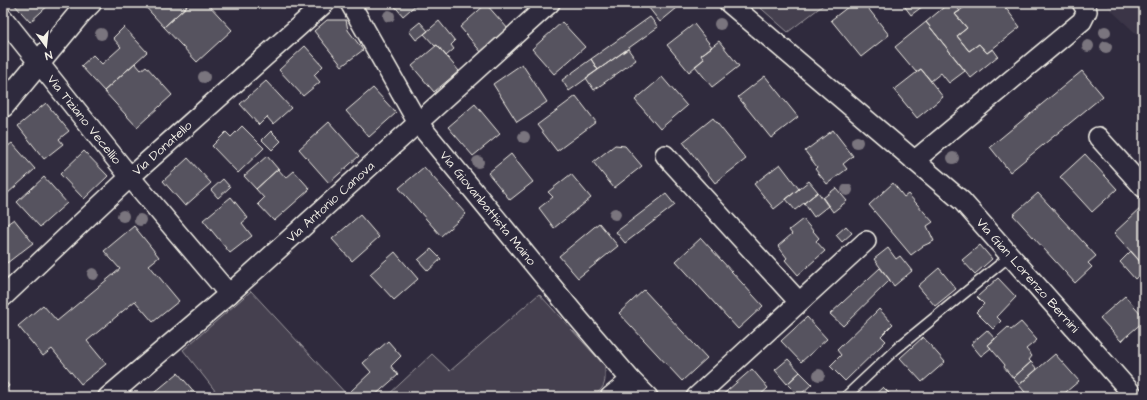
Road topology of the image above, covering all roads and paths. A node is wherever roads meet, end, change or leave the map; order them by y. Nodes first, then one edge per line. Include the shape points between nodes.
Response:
1 (90, 3) edge
2 (325, 3) edge
3 (350, 3) edge
4 (550, 3) edge
5 (729, 3) edge
6 (1082, 3) edge
7 (3, 18) edge
8 (38, 63) junction
9 (3, 106) edge
10 (418, 123) junction
11 (1098, 138) dead end
12 (665, 155) dead end
13 (914, 161) junction
14 (130, 178) junction
15 (1144, 188) edge
16 (866, 241) dead end
17 (1010, 256) junction
18 (229, 294) junction
19 (3, 297) edge
20 (799, 302) junction
21 (631, 380) junction
22 (108, 397) edge
23 (610, 397) edge
24 (648, 397) edge
25 (696, 397) edge
26 (845, 397) edge
27 (1135, 397) edge

1 - 8 street
2 - 14 street, Via Donatello
3 - 10 street, Via Giovanbattista Maino
4 - 10 street, Via Antonio Canova
5 - 13 street, Via Gian Lorenzo Bernini
6 - 13 street via 1087,11 1082,21
7 - 8 street, Via Tiziano Vecellio
8 - 9 street
8 - 14 street, Via Tiziano Vecellio
10 - 18 street, Via Antonio Canova
10 - 21 street, Via Giovanbattista Maino
11 - 15 street
12 - 20 street
13 - 17 street, Via Gian Lorenzo Bernini via 962,201
14 - 18 street, Via Tiziano Vecellio
14 - 19 street, Via Donatello
16 - 20 street
17 - 26 lane via 896,349
17 - 27 street, Via Gian Lorenzo Bernini
18 - 22 street, Via Antonio Canova
20 - 25 street
21 - 23 street
21 - 24 street, Via Giovanbattista Maino

